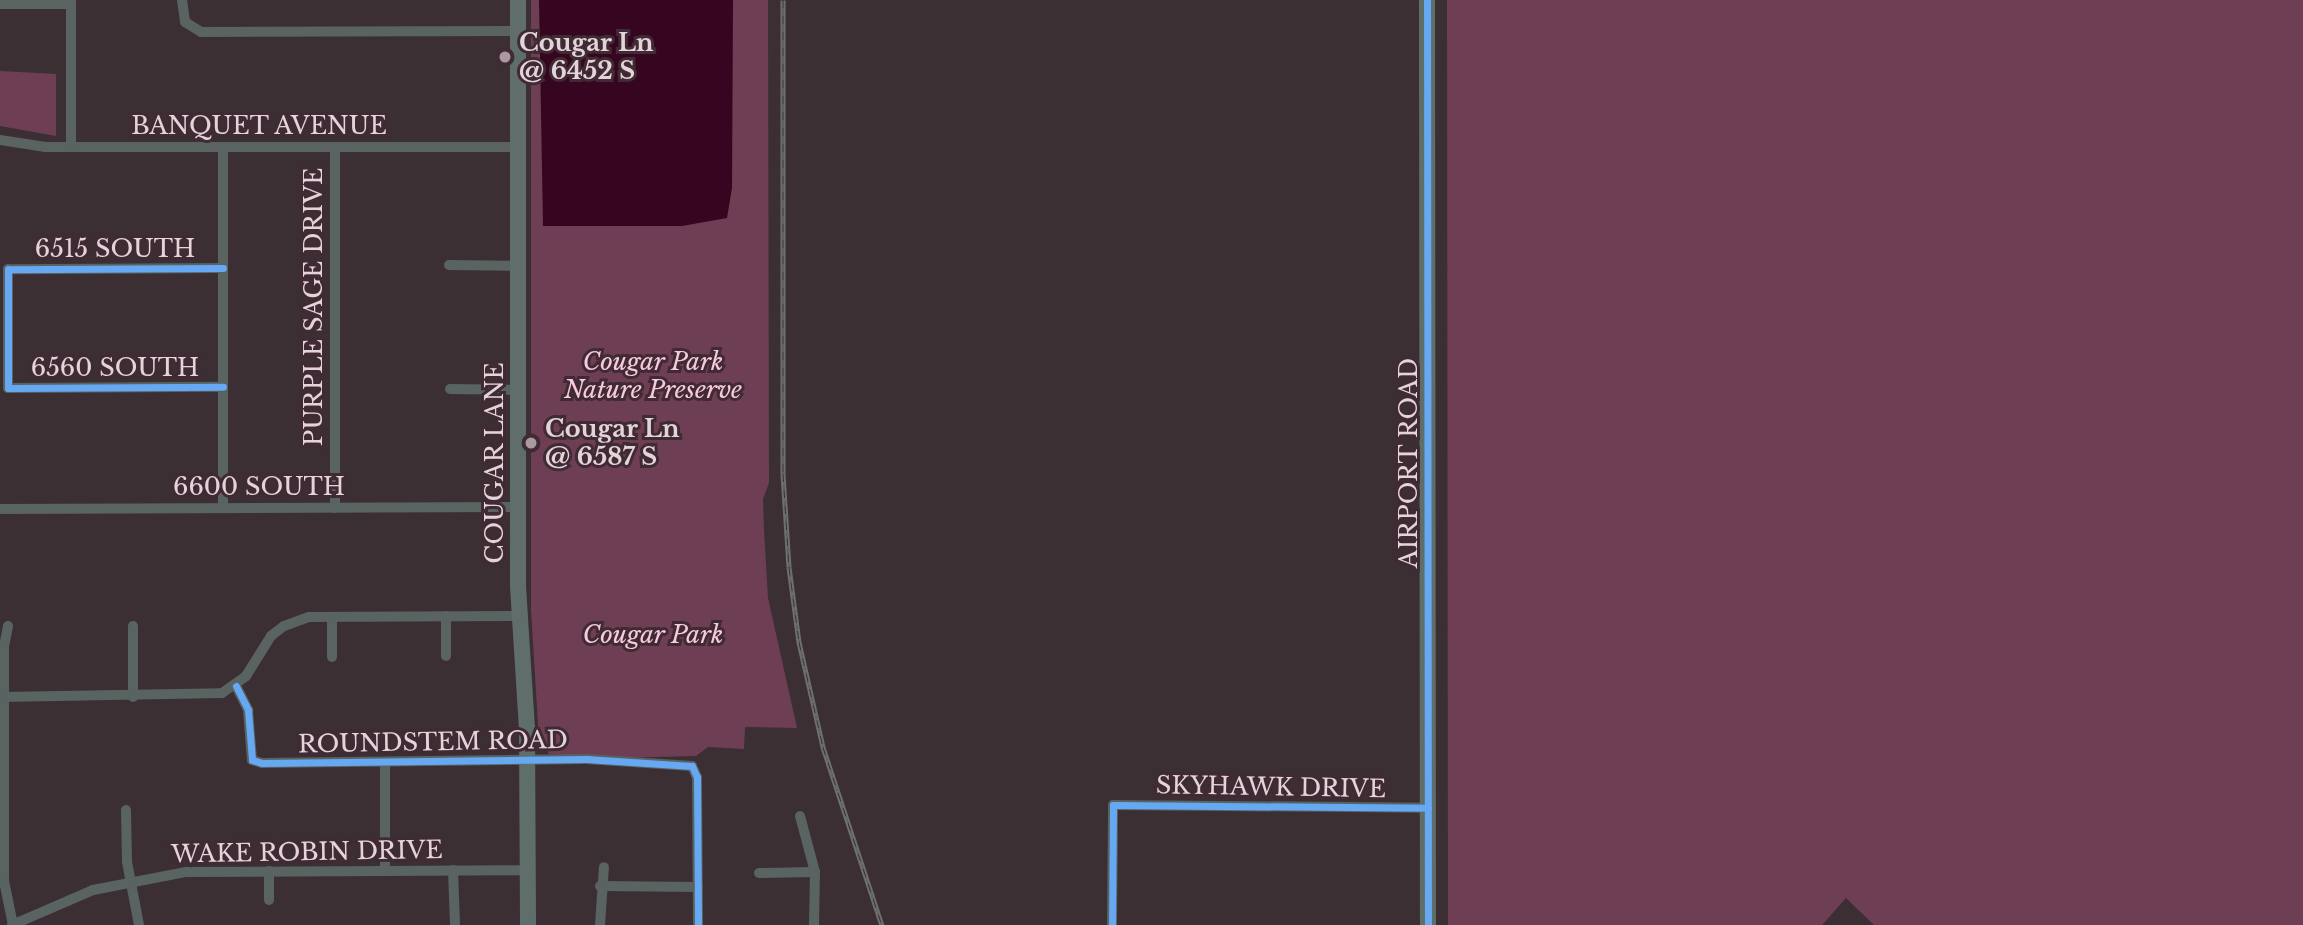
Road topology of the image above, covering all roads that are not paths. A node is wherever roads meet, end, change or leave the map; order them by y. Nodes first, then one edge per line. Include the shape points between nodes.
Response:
1 (182, 0) edge
2 (519, 0) edge
3 (1427, 0) edge
4 (71, 2) edge
5 (0, 4) edge
6 (518, 31) junction
7 (0, 140) edge
8 (71, 147) junction
9 (223, 147) junction
10 (335, 147) junction
11 (518, 147) junction
12 (449, 265) dead end
13 (518, 266) junction
14 (223, 268) junction
15 (223, 387) junction
16 (8, 388) joint
17 (450, 389) dead end
18 (518, 390) junction
19 (518, 507) junction
20 (223, 508) junction
21 (335, 508) junction
22 (0, 509) edge
23 (446, 616) junction
24 (520, 616) junction
25 (332, 617) junction
26 (8, 626) dead end
27 (133, 626) dead end
28 (446, 656) dead end
29 (332, 657) dead end
30 (236, 686) junction
31 (2, 697) edge
32 (133, 697) junction
33 (527, 761) junction
34 (384, 763) junction
35 (1428, 808) junction
36 (126, 810) dead end
37 (800, 816) dead end
38 (604, 867) dead end
39 (269, 870) junction
40 (385, 870) junction
41 (453, 870) junction
42 (528, 870) junction
43 (815, 872) junction
44 (759, 873) dead end
45 (130, 881) junction
46 (600, 887) junction
47 (698, 887) junction
48 (269, 900) dead end
49 (13, 925) edge
50 (139, 925) edge
51 (455, 925) edge
52 (528, 925) edge
53 (600, 925) edge
54 (698, 925) edge
55 (814, 925) edge
56 (1112, 925) edge
57 (1428, 925) edge

1 - 6 street via 188,26 205,32
2 - 6 main road, COUGAR LANE
3 - 35 main road, AIRPORT ROAD
4 - 5 street
4 - 8 street
6 - 11 main road, COUGAR LANE
7 - 8 street, BANQUET AVENUE
8 - 9 street, BANQUET AVENUE
9 - 10 street, BANQUET AVENUE
9 - 14 street
10 - 11 street, BANQUET AVENUE
10 - 21 street, PURPLE SAGE DRIVE
11 - 13 main road, COUGAR LANE
12 - 13 street
13 - 18 main road, COUGAR LANE
14 - 15 street
14 - 16 street, 6515 SOUTH via 8,269
15 - 16 street, 6560 SOUTH
15 - 20 street
17 - 18 street
18 - 19 main road, COUGAR LANE
19 - 21 street, 6600 SOUTH
19 - 24 main road, COUGAR LANE
20 - 21 street, 6600 SOUTH
20 - 22 street, 6600 SOUTH
23 - 24 street
23 - 25 street
23 - 28 street
24 - 33 main road, COUGAR LANE
25 - 29 street
25 - 30 street via 309,617 284,626
26 - 31 street
27 - 32 street
30 - 32 street via 205,696
30 - 34 street, ROUNDSTEM ROAD via 248,710 252,760 273,764
31 - 32 street
31 - 49 street via 4,881
33 - 34 street, ROUNDSTEM ROAD
33 - 42 main road, COUGAR LANE
33 - 47 street, ROUNDSTEM ROAD via 586,759 692,766 697,777
34 - 40 street
35 - 56 street, SKYHAWK DRIVE via 1113,805
35 - 57 main road, AIRPORT ROAD
36 - 45 street
37 - 43 street
38 - 46 street
39 - 40 street, WAKE ROBIN DRIVE
39 - 45 street, WAKE ROBIN DRIVE via 186,872
39 - 48 street
40 - 41 street, WAKE ROBIN DRIVE
41 - 42 street, WAKE ROBIN DRIVE
41 - 51 street
42 - 52 main road, COUGAR LANE
43 - 44 street
43 - 55 street
45 - 49 street, WAKE ROBIN DRIVE via 75,897
45 - 50 street
46 - 47 street
46 - 53 street
47 - 54 street

